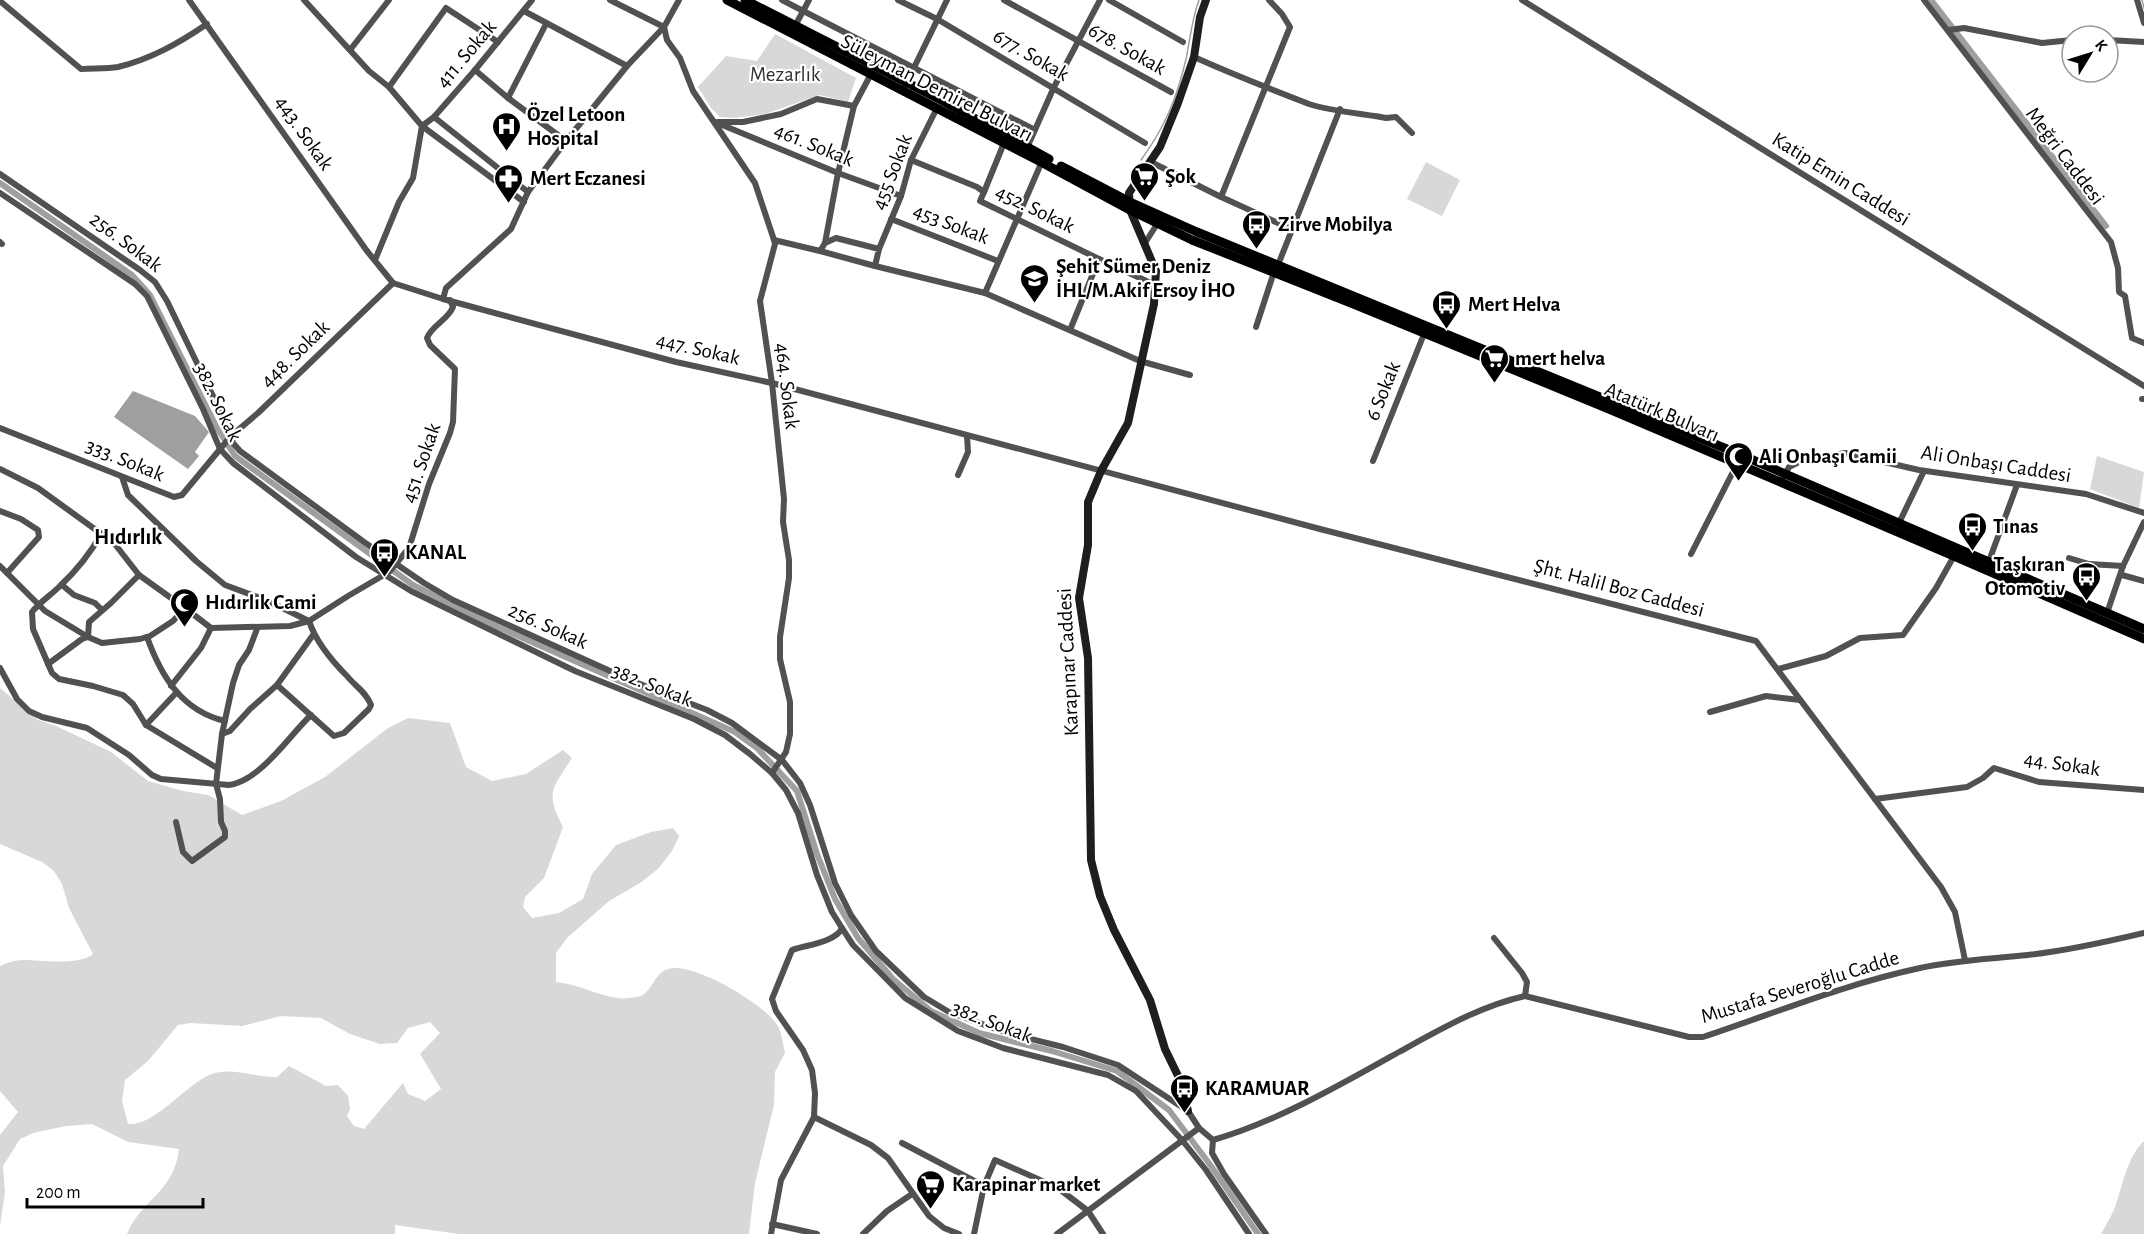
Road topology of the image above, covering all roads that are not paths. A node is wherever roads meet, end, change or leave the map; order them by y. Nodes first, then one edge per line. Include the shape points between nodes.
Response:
1 (189, 0) edge
2 (304, 0) edge
3 (389, 0) edge
4 (532, 0) edge
5 (610, 0) edge
6 (679, 0) edge
7 (727, 0) edge
8 (745, 0) edge
9 (782, 0) edge
10 (809, 0) edge
11 (898, 0) edge
12 (947, 0) edge
13 (1004, 0) edge
14 (1100, 0) edge
15 (1109, 0) edge
16 (1206, 0) edge
17 (1269, 0) edge
18 (1522, 0) edge
19 (1924, 0) edge
20 (2137, 0) edge
21 (0, 2) edge
22 (524, 11) junction
23 (802, 12) junction
24 (937, 19) junction
25 (2144, 23) edge
26 (207, 24) junction
27 (546, 24) junction
28 (795, 26) junction
29 (663, 27) junction
30 (1949, 30) junction
31 (2060, 41) edge
32 (2120, 41) edge
33 (498, 42) junction
34 (1078, 42) junction
35 (1183, 42) dead end
36 (2144, 42) edge
37 (350, 50) junction
38 (1194, 57) junction
39 (627, 66) junction
40 (913, 68) junction
41 (475, 70) junction
42 (871, 74) junction
43 (904, 86) junction
44 (389, 87) junction
45 (1054, 87) junction
46 (1266, 88) junction
47 (1171, 92) dead end
48 (508, 98) junction
49 (854, 106) junction
50 (937, 108) junction
51 (1340, 110) junction
52 (434, 117) junction
53 (715, 122) junction
54 (422, 126) junction
55 (1035, 130) junction
56 (1412, 133) dead end
57 (566, 141) junction
58 (1145, 142) dead end
59 (1004, 143) junction
60 (1025, 150) junction
61 (1042, 159) junction
62 (911, 160) junction
63 (1151, 162) junction
64 (838, 173) junction
65 (0, 174) edge
66 (528, 192) junction
67 (984, 192) junction
68 (0, 193) edge
69 (901, 196) junction
70 (1221, 197) junction
71 (524, 202) junction
72 (1130, 206) junction
73 (891, 219) junction
74 (1016, 220) junction
75 (1159, 220) junction
76 (1291, 229) junction
77 (774, 240) junction
78 (825, 243) junction
79 (1145, 243) junction
80 (879, 249) junction
81 (820, 251) junction
82 (1099, 259) junction
83 (375, 260) junction
84 (998, 261) junction
85 (875, 266) junction
86 (1276, 268) junction
87 (393, 283) junction
88 (1155, 285) junction
89 (985, 293) junction
90 (447, 300) junction
91 (1256, 327) dead end
92 (1070, 330) junction
93 (1424, 334) junction
94 (2144, 343) edge
95 (1140, 361) junction
96 (1190, 375) dead end
97 (772, 383) junction
98 (2144, 386) edge
99 (0, 428) edge
100 (967, 436) junction
101 (230, 437) junction
102 (221, 448) junction
103 (1373, 461) dead end
104 (1737, 464) junction
105 (0, 469) edge
106 (1101, 471) junction
107 (1924, 471) junction
108 (958, 475) dead end
109 (122, 477) junction
110 (1783, 478) junction
111 (2017, 485) junction
112 (0, 511) edge
113 (2144, 513) edge
114 (2144, 522) edge
115 (1899, 524) junction
116 (101, 534) junction
117 (1691, 554) dead end
118 (1954, 556) junction
119 (2069, 558) dead end
120 (1989, 561) junction
121 (396, 565) junction
122 (0, 566) edge
123 (2123, 566) junction
124 (7, 573) junction
125 (387, 574) junction
126 (2122, 574) junction
127 (139, 575) junction
128 (2144, 581) edge
129 (62, 585) junction
130 (38, 604) junction
131 (185, 609) junction
132 (102, 610) junction
133 (2107, 613) junction
134 (309, 621) junction
135 (211, 628) junction
136 (256, 629) junction
137 (2144, 629) edge
138 (313, 635) junction
139 (88, 637) junction
140 (147, 637) junction
141 (2144, 639) edge
142 (48, 664) junction
143 (0, 668) edge
144 (1778, 669) junction
145 (171, 686) junction
146 (277, 686) junction
147 (176, 693) junction
148 (1800, 700) junction
149 (1710, 712) dead end
150 (310, 715) junction
151 (225, 722) junction
152 (146, 725) junction
153 (222, 734) junction
154 (780, 762) junction
155 (218, 768) junction
156 (772, 773) junction
157 (216, 784) junction
158 (2144, 790) edge
159 (1875, 799) junction
160 (176, 822) dead end
161 (842, 928) junction
162 (2144, 933) edge
163 (1494, 938) dead end
164 (1965, 960) junction
165 (1525, 996) junction
166 (1188, 1111) junction
167 (814, 1118) junction
168 (1196, 1130) junction
169 (1182, 1140) junction
170 (1213, 1140) junction
171 (902, 1143) dead end
172 (984, 1186) junction
173 (912, 1194) junction
174 (1088, 1211) junction
175 (772, 1224) junction
176 (771, 1234) edge
177 (817, 1234) edge
178 (863, 1234) edge
179 (959, 1234) edge
180 (974, 1234) edge
181 (1057, 1234) edge
182 (1103, 1234) edge
183 (1249, 1234) edge
184 (1266, 1234) edge

1 - 26 street, 443. Sokak
2 - 37 street
3 - 37 street
4 - 22 street, 411. Sokak
5 - 29 street
6 - 29 street
7 - 42 main road, Süleyman Demirel Bulvarı
8 - 28 main road, Süleyman Demirel Bulvarı
9 - 23 street
10 - 23 street
11 - 24 street, 677. Sokak
12 - 24 street
13 - 34 street, 678. Sokak
14 - 34 street
15 - 35 street
16 - 38 street
17 - 46 street via 1290,27
18 - 98 street, Katip Emin Caddesi
19 - 30 street, Meğri Caddesi
20 - 25 street
21 - 26 street via 81,69 117,67 144,59
22 - 27 street
22 - 33 street, 411. Sokak
23 - 28 street
23 - 40 street
24 - 40 street
24 - 45 street, 677. Sokak
26 - 83 street, 443. Sokak
27 - 39 street
27 - 48 street
28 - 43 main road, Süleyman Demirel Bulvarı
29 - 39 street
29 - 53 street, 464. Sokak via 693,91
30 - 31 street via 1964,28 2042,43
30 - 94 street, Meğri Caddesi via 2111,242 2132,338
32 - 36 street
33 - 41 street, 411. Sokak
33 - 44 street via 446,8
34 - 45 street
34 - 47 street, 678. Sokak
37 - 44 street
38 - 46 street
38 - 63 street
39 - 57 street
40 - 43 street
40 - 55 street
41 - 48 street
41 - 52 street, 411. Sokak
42 - 43 main road, Süleyman Demirel Bulvarı
42 - 49 street
43 - 50 main road, Süleyman Demirel Bulvarı
43 - 60 main road, Süleyman Demirel Bulvarı
44 - 54 street
45 - 55 street
45 - 58 street, 677. Sokak
46 - 51 street
46 - 70 street
48 - 57 street
49 - 53 street via 817,99 781,114 743,122
49 - 64 street
50 - 59 main road, Süleyman Demirel Bulvarı
50 - 62 street, 455 Sokak
51 - 56 street via 1396,117
51 - 76 street
52 - 54 street, 411. Sokak
52 - 66 street
53 - 64 street, 461. Sokak
53 - 77 street, 464. Sokak via 756,183
54 - 71 street
54 - 83 street via 413,178
55 - 60 street
57 - 66 street
59 - 60 main road, Süleyman Demirel Bulvarı
59 - 67 street
60 - 61 main road, Süleyman Demirel Bulvarı
61 - 72 main road, Süleyman Demirel Bulvarı
61 - 74 street
62 - 67 street, 452. Sokak
62 - 69 street, 455 Sokak
63 - 70 street
63 - 72 street via 1129,193
64 - 69 street, 461. Sokak
64 - 78 street
65 - 101 street, 256. Sokak via 155,282 176,318
66 - 71 street
67 - 74 street, 452. Sokak via 980,201
68 - 102 street, 382. Sokak via 147,296
69 - 73 street, 455 Sokak
70 - 76 street
71 - 90 street via 511,229 446,288
72 - 75 main road, Atatürk Bulvarı
72 - 79 street, Karapınar Caddesi
73 - 80 street, 455 Sokak
73 - 84 street, 453 Sokak
74 - 82 street, 452. Sokak
74 - 84 street
75 - 79 street
75 - 86 main road, Atatürk Bulvarı via 1192,240
76 - 86 street
77 - 81 street
77 - 97 street, 464. Sokak via 760,301
78 - 80 street via 836,237
78 - 81 street
79 - 88 street, Karapınar Caddesi via 1156,271
80 - 85 street, 455 Sokak
81 - 85 street
82 - 88 street, 452. Sokak
82 - 92 street
83 - 87 street, 443. Sokak
84 - 89 street
85 - 89 street
86 - 91 street
86 - 93 main road, Atatürk Bulvarı
86 - 110 main road, Atatürk Bulvarı via 1600,396
87 - 90 street, 447. Sokak
87 - 101 street, 448. Sokak
88 - 95 street, Karapınar Caddesi
89 - 92 street
90 - 97 street, 447. Sokak via 676,362
90 - 121 street, 451. Sokak via 453,307 450,314 427,338 455,369 453,422 409,548
92 - 95 street
93 - 103 street, 6 Sokak
93 - 104 main road, Atatürk Bulvarı
95 - 96 street
95 - 106 street, Karapınar Caddesi via 1128,423
97 - 100 street, 447. Sokak
97 - 154 street, 464. Sokak via 789,560 780,659 790,702 790,734
99 - 109 street, 333. Sokak
100 - 106 street, 447. Sokak
100 - 108 street via 968,452
101 - 102 street, 448. Sokak
101 - 121 street, 256. Sokak via 240,451
102 - 109 street, 333. Sokak via 182,495 174,497
102 - 125 street, 382. Sokak via 233,463 273,495 357,557
104 - 110 main road, Atatürk Bulvarı
104 - 117 street
105 - 116 street via 38,488
106 - 144 street, Şht. Halil Boz Caddesi via 1756,641
106 - 166 street, Karapınar Caddesi via 1088,502 1088,545 1079,598 1088,658 1091,861 1114,930 1150,1000 1165,1049 1182,1084
107 - 110 street, Ali Onbaşı Caddesi via 1845,453 1801,461 1790,467
107 - 111 street, Ali Onbaşı Caddesi
107 - 115 street
109 - 134 street via 128,495 225,585
110 - 115 main road, Atatürk Bulvarı
110 - 118 main road, Atatürk Bulvarı
111 - 113 street, Ali Onbaşı Caddesi via 2086,494
111 - 120 street
112 - 124 street via 38,530 39,537
114 - 123 street
115 - 120 main road, Atatürk Bulvarı
116 - 127 street via 114,543
116 - 129 street
118 - 141 main road, Atatürk Bulvarı
118 - 144 street via 1903,635 1860,638 1826,656
119 - 123 street via 2089,564
120 - 133 main road, Atatürk Bulvarı
121 - 125 street, 451. Sokak
121 - 154 street, 256. Sokak via 469,609 707,710 732,723
122 - 124 street
123 - 126 street
124 - 130 street
125 - 134 street, 451. Sokak
125 - 156 street, 382. Sokak via 411,591 575,672 725,735
126 - 128 street
126 - 133 street
127 - 131 street
127 - 132 street
129 - 130 street
129 - 132 street
130 - 139 street
130 - 142 street via 32,612 33,629
131 - 135 street
131 - 140 street
132 - 139 street via 89,622
133 - 137 main road, Atatürk Bulvarı
134 - 136 street, 451. Sokak via 290,627
134 - 138 street
135 - 136 street, 451. Sokak
135 - 145 street via 201,648
136 - 151 street via 232,683
138 - 146 street
138 - 150 street via 371,705 339,736
139 - 140 street via 102,643
139 - 142 street
140 - 145 street
142 - 152 street via 59,679 123,695
143 - 157 street via 17,699 29,711 87,728 152,775
144 - 148 street, Şht. Halil Boz Caddesi
145 - 147 street
146 - 150 street
146 - 153 street
147 - 151 street via 200,712
147 - 152 street
148 - 149 street via 1766,696
148 - 159 street, Şht. Halil Boz Caddesi
150 - 157 street via 247,779 239,784
151 - 153 street
152 - 155 street
153 - 155 street
154 - 156 street, 464. Sokak
154 - 166 street, 256. Sokak via 800,783 850,915 876,951 924,997 949,1012 988,1026 1118,1065
155 - 157 street
156 - 161 street, 382. Sokak via 798,813 817,875
157 - 160 street via 225,837 192,861 183,852
158 - 159 street, 44. Sokak via 2038,782 1994,768 1967,787
159 - 164 street, Şht. Halil Boz Caddesi via 1941,887 1955,912
161 - 167 street via 834,939 792,950 772,999 812,1070
161 - 169 street, 382. Sokak via 853,945 922,1010 958,1031 1003,1048 1108,1075 1136,1091
162 - 164 street, Mustafa Severoğlu Cadde via 2028,955
163 - 165 street via 1527,982
164 - 165 street, Mustafa Severoğlu Cadde via 1841,988 1703,1037 1689,1037
165 - 170 street, Mustafa Severoğlu Cadde via 1502,1001 1456,1022 1265,1122
166 - 168 street, 256. Sokak
167 - 173 street via 871,1145 888,1158
167 - 175 street via 781,1180
168 - 169 street
168 - 170 street, 256. Sokak
169 - 174 street
169 - 183 street, 382. Sokak
170 - 184 street via 1212,1154
171 - 172 street
172 - 174 street via 995,1160 1058,1188
172 - 180 street
173 - 178 street
173 - 179 street via 936,1222
174 - 181 street
174 - 182 street
175 - 176 street
175 - 177 street

